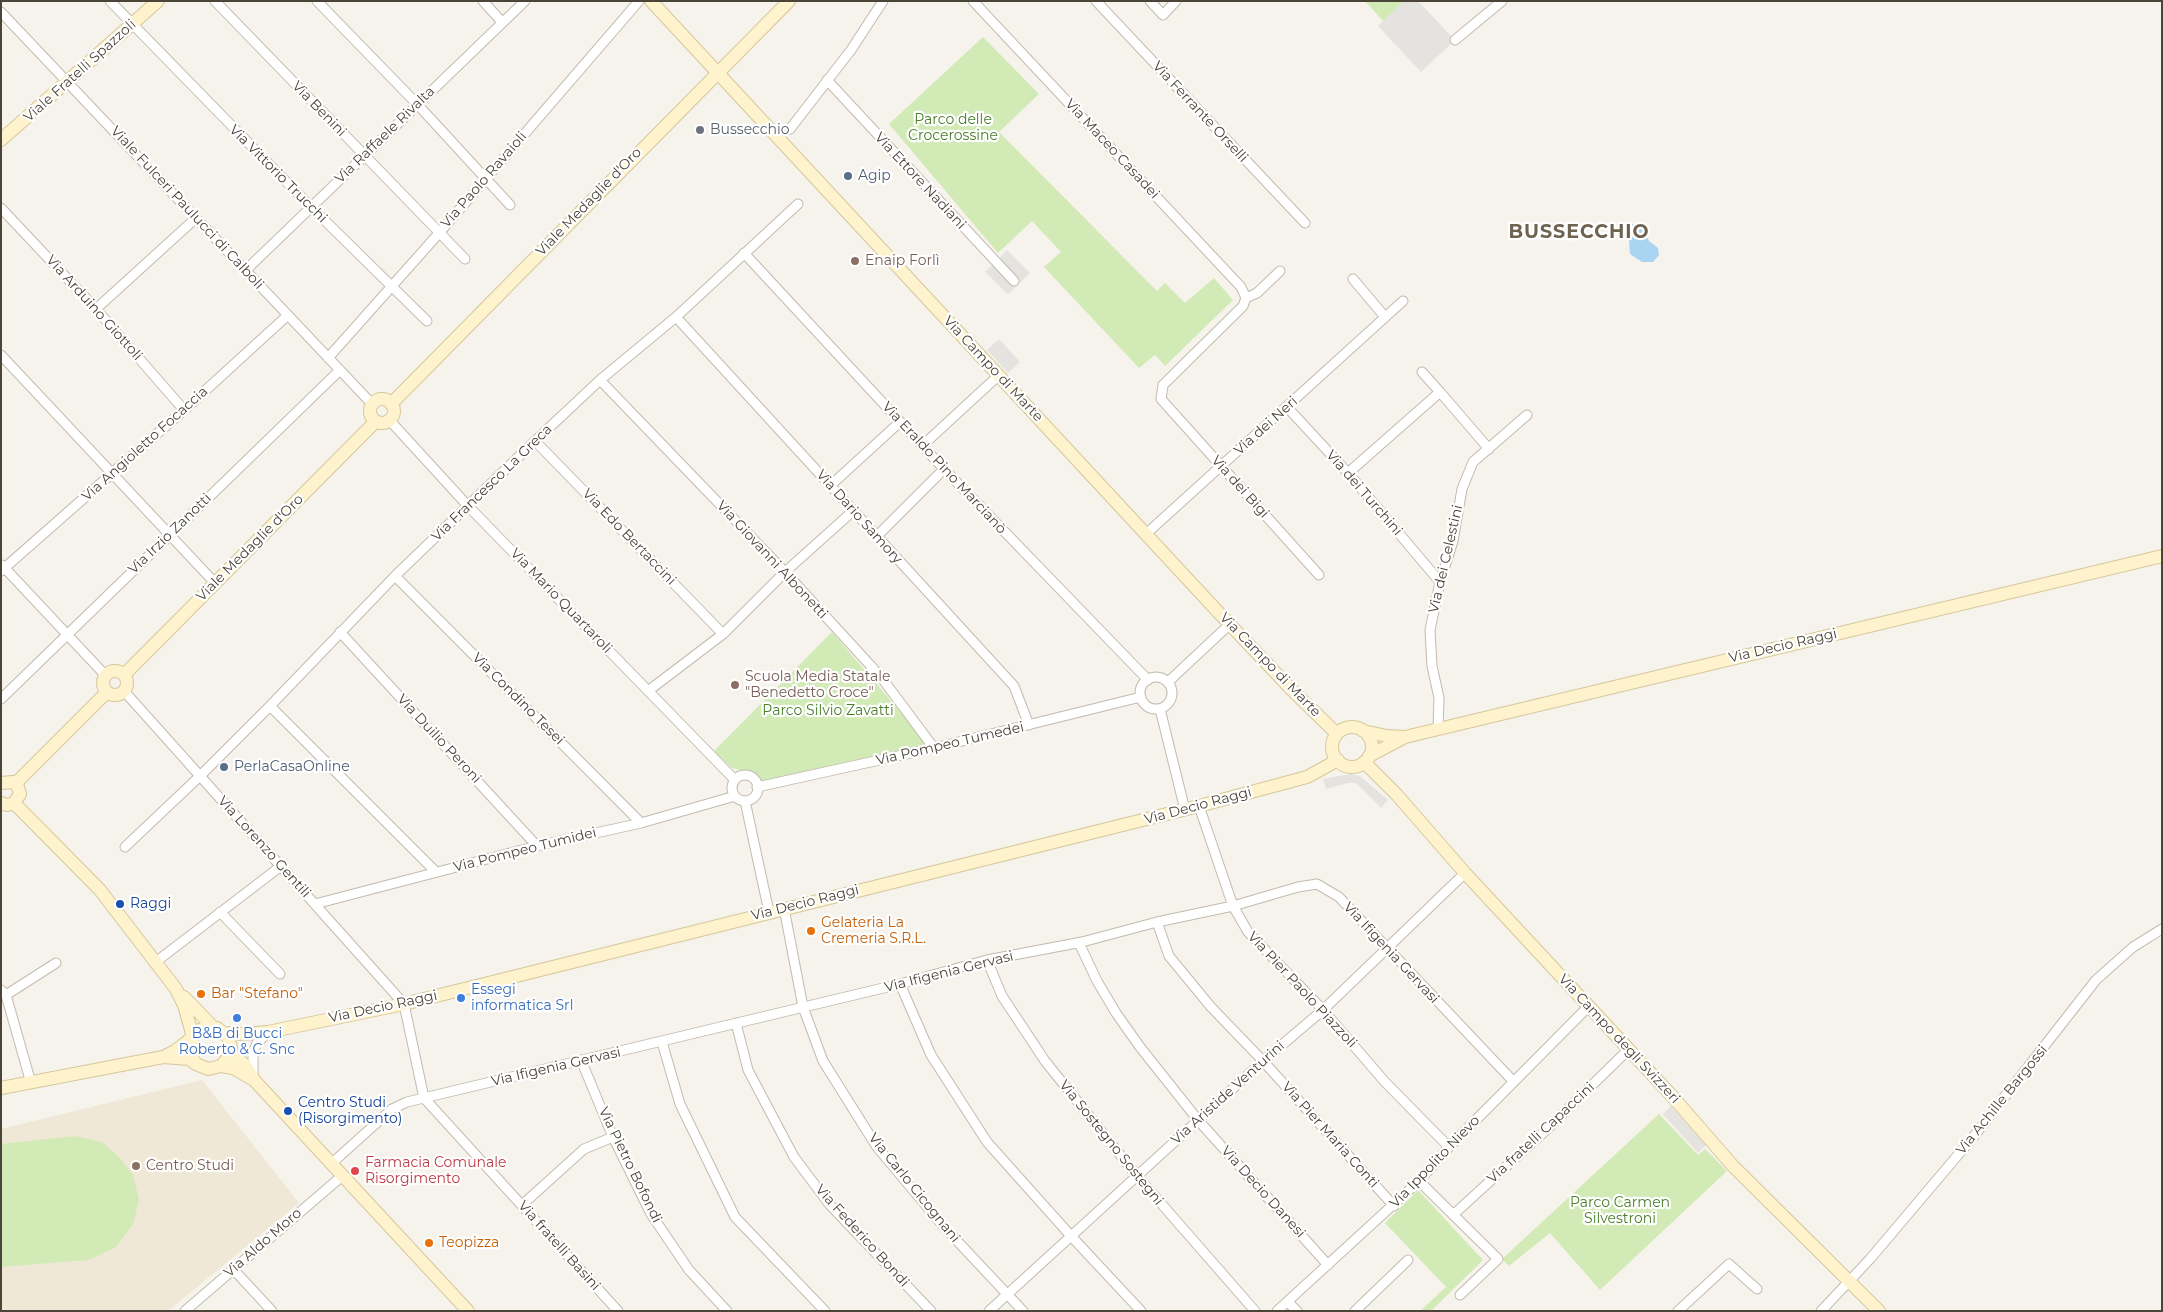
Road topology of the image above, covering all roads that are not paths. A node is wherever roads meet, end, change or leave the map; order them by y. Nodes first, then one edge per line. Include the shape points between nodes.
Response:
1 (110, 1) edge
2 (158, 1) edge
3 (215, 1) edge
4 (317, 1) edge
5 (483, 1) edge
6 (525, 1) edge
7 (638, 1) edge
8 (789, 1) edge
9 (883, 1) edge
10 (974, 1) edge
11 (1096, 1) edge
12 (1176, 1) edge
13 (1502, 1) edge
14 (654, 2) edge
15 (1155, 3) edge
16 (1, 12) edge
17 (502, 22) junction
18 (132, 25) junction
19 (1455, 40) dead end
20 (717, 72) junction
21 (827, 80) junction
22 (67, 82) junction
23 (418, 105) junction
24 (790, 129) dead end
25 (1, 140) edge
26 (364, 156) junction
27 (486, 179) junction
28 (798, 204) dead end
29 (510, 205) dead end
30 (310, 206) junction
31 (1, 208) edge
32 (196, 218) junction
33 (1305, 223) dead end
34 (440, 232) junction
35 (744, 253) junction
36 (465, 259) dead end
37 (246, 270) junction
38 (1280, 271) dead end
39 (1353, 279) dead end
40 (1014, 281) dead end
41 (392, 286) junction
42 (1246, 298) junction
43 (1403, 301) dead end
44 (96, 309) junction
45 (288, 315) junction
46 (676, 316) junction
47 (1385, 317) junction
48 (427, 321) dead end
49 (1, 355) edge
50 (328, 358) junction
51 (340, 370) junction
52 (1422, 372) dead end
53 (999, 375) junction
54 (600, 380) junction
55 (1440, 392) junction
56 (372, 404) junction
57 (391, 404) junction
58 (1287, 406) junction
59 (184, 410) junction
60 (1527, 415) dead end
61 (390, 419) junction
62 (376, 421) junction
63 (900, 422) junction
64 (536, 441) junction
65 (922, 446) junction
66 (1489, 449) junction
67 (1222, 466) junction
68 (944, 470) junction
69 (112, 473) junction
70 (1348, 473) junction
71 (831, 485) junction
72 (468, 506) junction
73 (853, 511) junction
74 (1146, 534) junction
75 (170, 535) junction
76 (877, 536) junction
77 (2162, 556) edge
78 (2, 567) edge
79 (785, 572) junction
80 (1320, 575) dead end
81 (395, 576) junction
82 (1440, 582) junction
83 (215, 583) junction
84 (1230, 624) junction
85 (340, 632) junction
86 (723, 634) junction
87 (67, 635) junction
88 (124, 675) junction
89 (106, 676) junction
90 (1148, 680) junction
91 (1168, 682) junction
92 (124, 691) junction
93 (648, 691) junction
94 (107, 692) junction
95 (1141, 698) junction
96 (1, 699) edge
97 (270, 706) junction
98 (1160, 709) junction
99 (1029, 726) junction
100 (1438, 729) junction
101 (1363, 731) junction
102 (1337, 734) junction
103 (1404, 737) junction
104 (934, 748) junction
105 (1367, 759) junction
106 (1338, 760) junction
107 (200, 776) junction
108 (735, 780) junction
109 (1, 783) edge
110 (16, 784) junction
111 (758, 787) junction
112 (735, 796) junction
113 (745, 801) junction
114 (8, 803) edge
115 (1199, 806) junction
116 (1185, 810) junction
117 (641, 823) junction
118 (125, 846) dead end
119 (537, 846) junction
120 (281, 866) junction
121 (436, 872) junction
122 (1465, 873) junction
123 (315, 904) junction
124 (1234, 906) junction
125 (784, 908) junction
126 (220, 912) junction
127 (769, 912) junction
128 (1157, 922) junction
129 (2162, 929) edge
130 (1079, 943) junction
131 (1386, 949) junction
132 (988, 960) junction
133 (157, 961) junction
134 (56, 963) dead end
135 (280, 974) dead end
136 (900, 984) junction
137 (176, 989) junction
138 (4, 993) edge
139 (404, 1004) junction
140 (803, 1007) junction
141 (1588, 1007) junction
142 (1322, 1010) junction
143 (736, 1023) junction
144 (219, 1030) junction
145 (268, 1032) junction
146 (193, 1037) junction
147 (662, 1042) junction
148 (231, 1050) junction
149 (1629, 1050) junction
150 (163, 1057) junction
151 (581, 1060) junction
152 (1263, 1061) junction
153 (196, 1064) junction
154 (221, 1066) junction
155 (254, 1080) junction
156 (1513, 1082) junction
157 (31, 1083) junction
158 (1, 1088) edge
159 (424, 1098) junction
160 (1198, 1120) junction
161 (613, 1136) junction
162 (1449, 1147) junction
163 (331, 1164) junction
164 (342, 1176) junction
165 (1138, 1177) junction
166 (1419, 1181) junction
167 (522, 1205) junction
168 (1394, 1206) junction
169 (1453, 1215) junction
170 (1071, 1236) junction
171 (1408, 1260) dead end
172 (1328, 1265) junction
173 (233, 1270) junction
174 (1850, 1280) junction
175 (1757, 1289) dead end
176 (1008, 1295) junction
177 (1460, 1295) dead end
178 (1288, 1302) junction
179 (185, 1311) edge
180 (272, 1311) edge
181 (468, 1311) edge
182 (618, 1311) edge
183 (727, 1311) edge
184 (826, 1311) edge
185 (931, 1311) edge
186 (989, 1311) edge
187 (1023, 1311) edge
188 (1141, 1311) edge
189 (1255, 1311) edge
190 (1277, 1311) edge
191 (1297, 1311) edge
192 (1356, 1311) edge
193 (1678, 1311) edge
194 (1821, 1311) edge
195 (1879, 1311) edge

1 - 18 street, Via Vittorio Trucchi
2 - 18 main road, Viale Fratelli Spazzoli
3 - 26 street, Via Benini
4 - 23 street
5 - 17 street
6 - 17 street, Via Raffaele Rivalta
7 - 27 street, Via Paolo Ravaioli
8 - 20 main road, Viale Medaglie d'Oro
9 - 21 street via 862,35
10 - 42 street, Via Maceo Casadei via 1241,287
11 - 33 street, Via Ferrante Orselli
12 - 15 street via 1163,14
13 - 19 street
14 - 20 main road, Via Campo di Marte
16 - 22 street, Viale Fulceri Paulucci di Calboli
17 - 23 street, Via Raffaele Rivalta
18 - 22 main road, Viale Fratelli Spazzoli
18 - 30 street, Via Vittorio Trucchi
20 - 53 main road, Via Campo di Marte
20 - 57 main road, Viale Medaglie d'Oro
21 - 24 street
21 - 40 street, Via Ettore Nadiani
22 - 25 main road, Viale Fratelli Spazzoli
22 - 32 street, Viale Fulceri Paulucci di Calboli
23 - 26 street, Via Raffaele Rivalta
23 - 27 street
26 - 30 street, Via Raffaele Rivalta
26 - 34 street, Via Benini
27 - 29 street
27 - 34 street, Via Paolo Ravaioli
28 - 35 street, Via Francesco La Greca
30 - 37 street, Via Raffaele Rivalta
30 - 41 street, Via Vittorio Trucchi
31 - 44 street, Via Arduino Giottoli
32 - 37 street, Viale Fulceri Paulucci di Calboli
32 - 44 street
34 - 36 street, Via Benini
34 - 41 street, Via Paolo Ravaioli
35 - 46 street, Via Francesco La Greca
35 - 63 street, Via Eraldo Pino Marcianò
37 - 45 street, Viale Fulceri Paulucci di Calboli
38 - 42 street via 1257,294
39 - 47 street
41 - 48 street, Via Vittorio Trucchi
41 - 50 street, Via Paolo Ravaioli
42 - 67 street, Via dei Bigi via 1243,306 1163,385 1161,399
43 - 47 street, Via dei Neri
44 - 59 street, Via Arduino Giottoli
45 - 50 street, Viale Fulceri Paulucci di Calboli
45 - 59 street, Via Angioletto Focaccia
46 - 54 street, Via Francesco La Greca
46 - 71 street, Via Dario Samory
47 - 58 street, Via dei Neri
49 - 69 street
50 - 51 street, Viale Fulceri Paulucci di Calboli
51 - 56 street, Viale Fulceri Paulucci di Calboli
51 - 75 street, Via Irzio Zanotti
52 - 55 street
53 - 65 street
53 - 74 main road, Via Campo di Marte
54 - 64 street, Via Francesco La Greca
54 - 79 street, Via Giovanni Albonetti
55 - 66 street
55 - 70 street
56 - 57 main road via 382,400
56 - 62 main road via 370,412
57 - 61 main road via 394,413
58 - 67 street, Via dei Neri
58 - 70 street, Via dei Turchini
59 - 69 street, Via Angioletto Focaccia
60 - 66 street, Via dei Celestini
61 - 62 main road via 384,423
61 - 72 street, Via Mario Quartaroli
62 - 83 main road, Viale Medaglie d'Oro
63 - 65 street, Via Eraldo Pino Marcianò
63 - 71 street
64 - 72 street, Via Francesco La Greca
64 - 86 street, Via Edo Bertaccini
65 - 68 street, Via Eraldo Pino Marcianò
66 - 82 street, Via dei Celestini via 1472,462 1462,489 1453,541
67 - 74 street, Via dei Neri
67 - 80 street, Via dei Bigi
68 - 76 street
68 - 90 street, Via Eraldo Pino Marcianò
69 - 75 street
69 - 78 street, Via Angioletto Focaccia
70 - 82 street, Via dei Turchini
71 - 73 street, Via Dario Samory
72 - 81 street, Via Francesco La Greca
72 - 93 street, Via Mario Quartaroli
73 - 76 street, Via Dario Samory
73 - 79 street
74 - 84 main road, Via Campo di Marte
75 - 83 street
75 - 87 street, Via Irzio Zanotti
76 - 99 street, Via Dario Samory via 1014,686
77 - 100 main road, Via Decio Raggi
78 - 87 street
79 - 86 street
79 - 104 street, Via Giovanni Albonetti via 881,678
81 - 85 street, Via Francesco La Greca
81 - 117 street, Via Condino Tesei
82 - 100 street, Via dei Celestini via 1430,630 1432,666 1439,698
83 - 88 main road, Viale Medaglie d'Oro
84 - 91 street
84 - 102 main road, Via Campo di Marte
85 - 97 street, Via Francesco La Greca
85 - 119 street, Via Duilio Peroni
86 - 93 street
87 - 89 street
87 - 96 street, Via Irzio Zanotti
88 - 89 main road via 115,672
88 - 92 main road via 127,681
89 - 94 main road via 104,686
90 - 91 street via 1158,677
90 - 95 street via 1142,688
91 - 98 street via 1172,690 1171,700
92 - 94 main road via 114,695
92 - 107 street, Via Lorenzo Gentili
93 - 108 street, Via Mario Quartaroli
94 - 110 main road
95 - 98 street via 1146,706
95 - 99 street, Via Pompeo Tumedei
97 - 107 street, Via Francesco La Greca
97 - 121 street
98 - 116 street
99 - 104 street, Via Pompeo Tumedei
100 - 103 main road, Via Decio Raggi
101 - 102 main road via 1347,728
101 - 103 main road, Via Decio Raggi
101 - 105 main road via 1371,745
102 - 106 main road via 1332,744
103 - 105 main road, Via Decio Raggi
104 - 111 street, Via Pompeo Tumedei
105 - 106 main road via 1353,767
105 - 122 main road, Via Campo degli Svizzeri
106 - 115 main road, Via Decio Raggi via 1306,777
107 - 118 street, Via Francesco La Greca
107 - 120 street, Via Lorenzo Gentili
108 - 111 street via 746,775
108 - 112 street via 732,788
109 - 110 main road via 10,781
110 - 114 main road via 20,794
111 - 113 street via 755,795
112 - 113 street
112 - 117 street, Via Pompeo Tumidei
113 - 127 street
114 - 133 main road via 100,890
115 - 116 main road, Via Decio Raggi
115 - 124 street, Via Pier Paolo Piazzoli
116 - 125 main road, Via Decio Raggi
117 - 119 street, Via Pompeo Tumidei
119 - 121 street, Via Pompeo Tumidei
120 - 123 street, Via Lorenzo Gentili
120 - 126 street
121 - 123 street, Via Pompeo Tumidei
122 - 131 street, Via Aristide Venturini
122 - 141 main road, Via Campo degli Svizzeri
123 - 139 street, Via Lorenzo Gentili
124 - 128 street, Via Ifigenia Gervasi
124 - 131 street, Via Ifigenia Gervasi via 1317,884 1339,897
124 - 142 street, Via Pier Paolo Piazzoli via 1248,932
125 - 127 main road, Via Decio Raggi
125 - 140 street, Via Carlo Cicognani
126 - 133 street
126 - 135 street
127 - 139 main road, Via Decio Raggi
128 - 130 street, Via Ifigenia Gervasi
128 - 152 street, Via Pier Maria Conti via 1169,956 1211,1007
129 - 174 street, Via Achille Bargossi via 2133,947 2096,980 1974,1136
130 - 132 street, Via Ifigenia Gervasi
130 - 160 street, Via Decio Danesi via 1116,1013
131 - 142 street, Via Aristide Venturini
131 - 156 street, Via Ifigenia Gervasi
132 - 136 street, Via Ifigenia Gervasi
132 - 165 street, Via Sostegno Sostegni via 1002,996 1045,1061
133 - 137 main road
134 - 138 street
136 - 140 street, Via Ifigenia Gervasi
136 - 170 street via 931,1055 987,1142
137 - 144 main road
137 - 146 main road
138 - 157 street
139 - 145 main road, Via Decio Raggi
139 - 159 street
140 - 143 street, Via Ifigenia Gervasi
140 - 176 street, Via Carlo Cicognani via 823,1061 877,1147 944,1228
141 - 149 main road, Via Campo degli Svizzeri
141 - 156 street, Via Ippolito Nievo
142 - 152 street, Via Aristide Venturini
142 - 162 street, Via Pier Paolo Piazzoli via 1385,1082
143 - 147 street, Via Ifigenia Gervasi
143 - 185 street, Via Federico Bondi via 748,1070 794,1157 830,1205
144 - 145 main road, Via Decio Raggi via 248,1034
144 - 146 main road, Via Decio Raggi via 200,1030
144 - 148 main road
145 - 148 main road, Via Decio Raggi
145 - 155 street via 257,1043 253,1053
146 - 150 main road, Via Decio Raggi
146 - 153 main road via 190,1051
147 - 151 street, Via Ifigenia Gervasi
147 - 184 street via 680,1104 735,1217
148 - 154 main road
148 - 155 main road
149 - 169 street, Via fratelli Capaccini
149 - 174 main road, Via Campo degli Svizzeri via 1733,1166
150 - 153 main road, Via Decio Raggi via 189,1059
150 - 157 main road, Via Decio Raggi
151 - 159 street, Via Ifigenia Gervasi
151 - 161 street, Via Pietro Bofondi
152 - 160 street, Via Aristide Venturini
152 - 168 street, Via Pier Maria Conti
153 - 154 main road, Via Decio Raggi via 208,1069
154 - 155 main road, Via Decio Raggi via 233,1068
155 - 163 main road
156 - 162 street, Via Ippolito Nievo
157 - 158 main road, Via Decio Raggi
159 - 163 street, Via Ifigenia Gervasi via 392,1109
159 - 167 street, Via fratelli Basini
160 - 165 street, Via Aristide Venturini
160 - 172 street, Via Decio Danesi
161 - 167 street via 584,1149
161 - 183 street, Via Pietro Bofondi via 650,1214 689,1270
162 - 166 street, Via Ippolito Nievo
163 - 164 main road
164 - 173 street, Via Aldo Moro
164 - 181 main road
165 - 170 street, Via Aristide Venturini
165 - 189 street, Via Sostegno Sostegni
166 - 168 street, Via Ippolito Nievo
166 - 169 street
167 - 182 street, Via fratelli Basini
168 - 172 street, Via Ippolito Nievo
169 - 177 street via 1498,1259
170 - 176 street, Via Aristide Venturini
170 - 188 street
171 - 192 street
172 - 178 street, Via Ippolito Nievo
173 - 179 street, Via Aldo Moro
173 - 180 street
174 - 194 street, Via Achille Bargossi
174 - 195 main road, Via Campo degli Svizzeri
175 - 193 street via 1730,1264
176 - 186 street, Via Aristide Venturini
176 - 187 street, Via Carlo Cicognani
178 - 190 street, Via Ippolito Nievo
178 - 191 street

